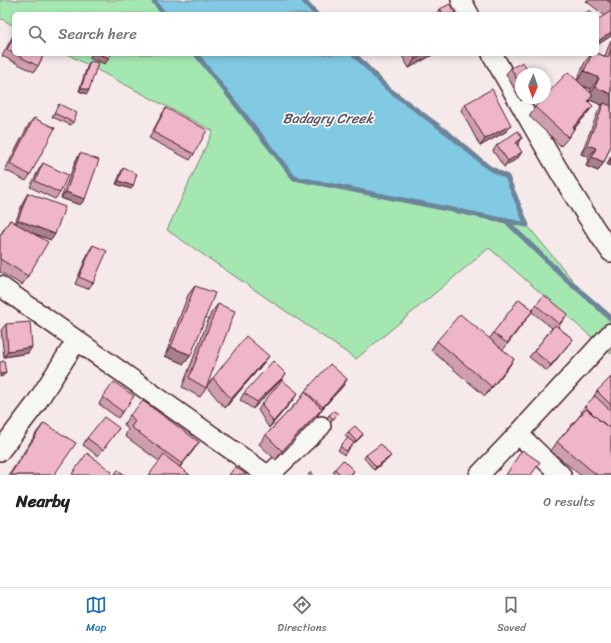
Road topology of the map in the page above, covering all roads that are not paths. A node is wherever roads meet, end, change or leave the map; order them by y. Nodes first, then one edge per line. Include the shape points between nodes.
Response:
1 (461, 0) edge
2 (468, 12) edge
3 (493, 56) edge
4 (611, 252) edge
5 (0, 286) edge
6 (606, 337) edge
7 (77, 340) junction
8 (321, 426) dead end
9 (518, 434) junction
10 (0, 451) edge
11 (268, 475) edge
12 (479, 475) edge
13 (561, 475) edge

1 - 2 street
3 - 4 street via 547,152
5 - 7 street
6 - 9 street
7 - 10 street via 35,405
7 - 11 street
8 - 11 street
9 - 12 street
9 - 13 street

